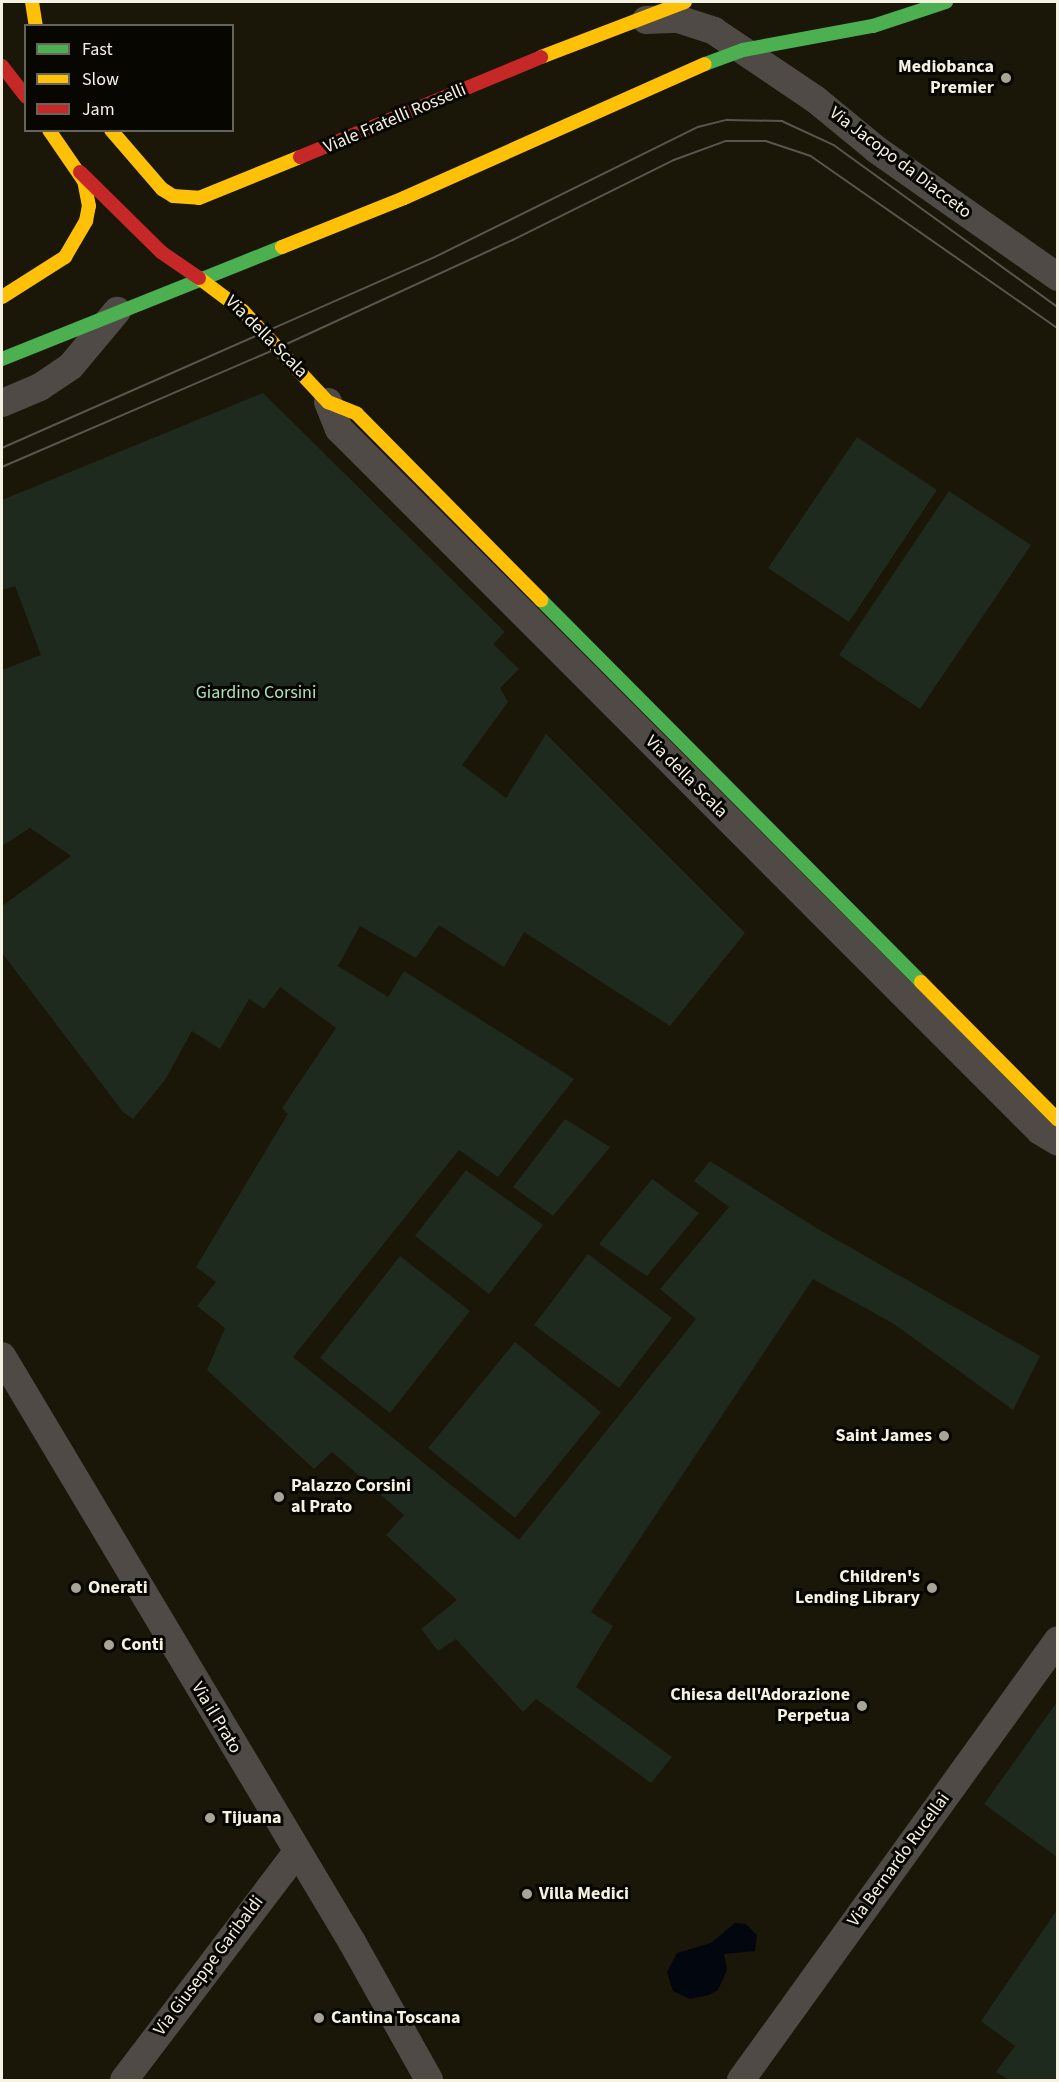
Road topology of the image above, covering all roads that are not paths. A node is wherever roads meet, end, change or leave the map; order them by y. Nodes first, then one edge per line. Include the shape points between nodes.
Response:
1 (32, 2) edge
2 (685, 2) edge
3 (946, 2) edge
4 (36, 24) edge
5 (614, 27) junction
6 (743, 50) junction
7 (2, 66) edge
8 (24, 94) edge
9 (46, 132) edge
10 (50, 132) edge
11 (113, 132) edge
12 (71, 163) junction
13 (38, 276) junction
14 (1058, 277) edge
15 (199, 278) junction
16 (2, 291) edge
17 (2, 297) edge
18 (117, 311) junction
19 (2, 358) edge
20 (328, 402) junction
21 (2, 403) edge
22 (1058, 1120) edge
23 (1058, 1142) edge
24 (2, 1356) edge
25 (1058, 1640) edge
26 (296, 1853) junction
27 (123, 2080) edge
28 (429, 2080) edge
29 (741, 2080) edge

1 - 4 main road
2 - 5 main road, Viale Fratelli Rosselli
3 - 6 main road via 873,26
5 - 6 street, Viale Fratelli Rosselli via 654,18 678,19 704,26
5 - 11 main road, Viale Fratelli Rosselli via 247,182 199,198 173,196 150,177
6 - 14 street, Via Jacopo da Diacceto
6 - 15 main road via 638,92 404,198
7 - 8 main road
9 - 12 main road
10 - 12 main road
12 - 13 main road via 86,188 86,221 73,248
12 - 15 main road, Via della Scala via 161,252
13 - 16 main road
13 - 17 main road
15 - 18 main road
15 - 20 main road, Via della Scala via 243,311
18 - 19 main road
18 - 21 street via 71,366 40,387
20 - 22 main road, Via della Scala via 357,414
20 - 23 street, Via della Scala via 339,429 1032,1123
24 - 26 street, Via il Prato
25 - 29 street, Via Bernardo Rucellai
26 - 27 street, Via Giuseppe Garibaldi
26 - 28 street, Via il Prato

